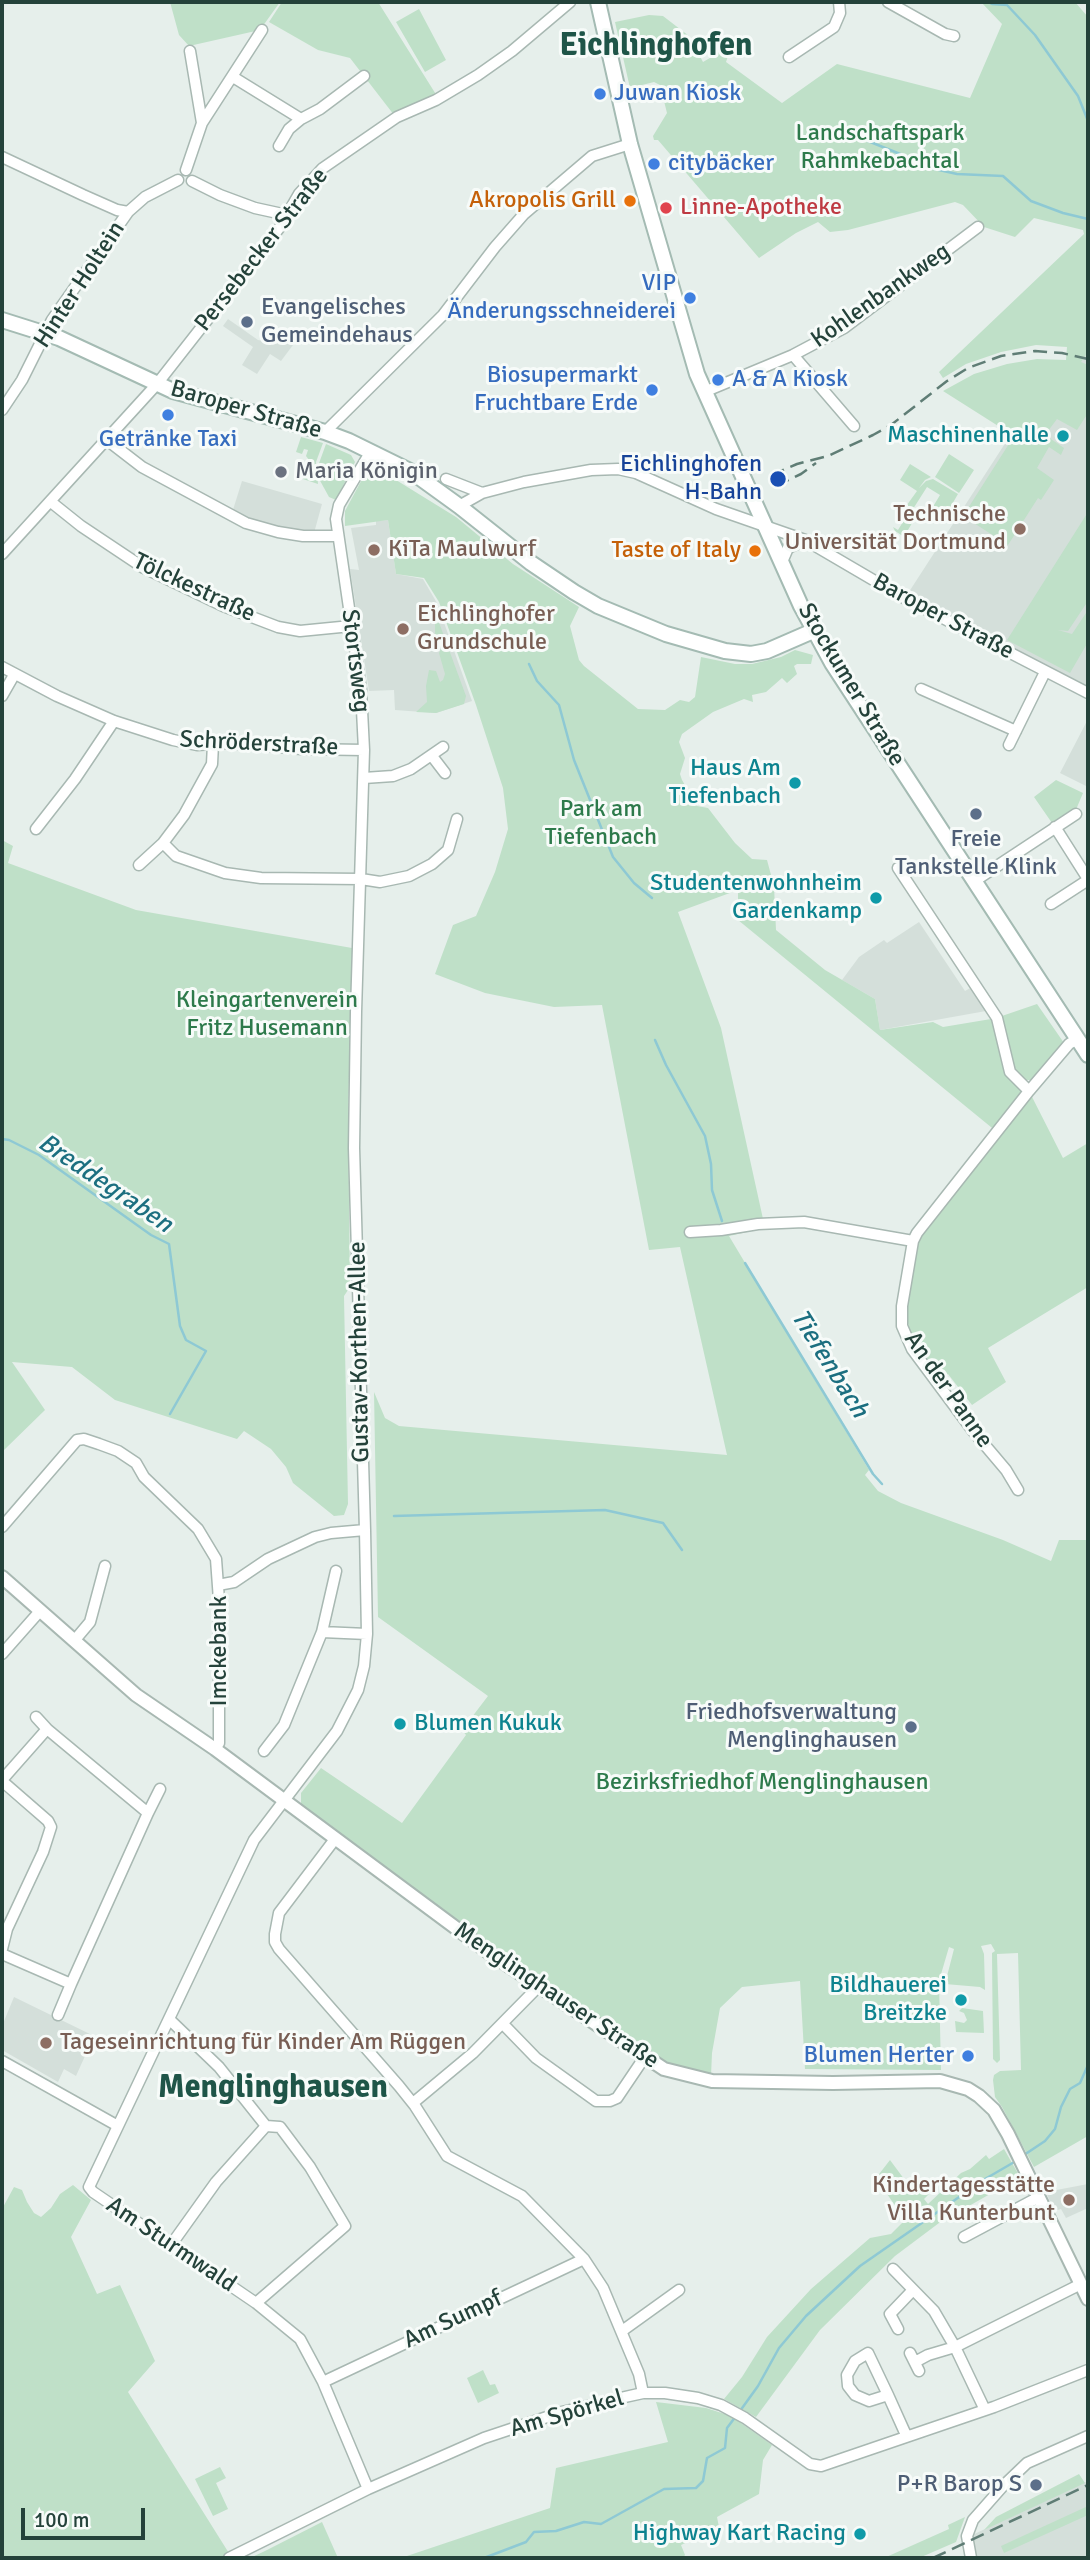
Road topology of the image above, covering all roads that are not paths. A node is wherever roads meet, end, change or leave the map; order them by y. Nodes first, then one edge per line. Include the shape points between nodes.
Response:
1 (570, 2) edge
2 (598, 2) edge
3 (839, 2) edge
4 (888, 2) edge
5 (262, 30) dead end
6 (954, 36) dead end
7 (190, 51) dead end
8 (789, 57) dead end
9 (363, 76) dead end
10 (233, 78) junction
11 (301, 119) junction
12 (202, 124) junction
13 (630, 144) junction
14 (279, 146) dead end
15 (2, 157) edge
16 (186, 170) junction
17 (178, 180) junction
18 (192, 181) junction
19 (128, 212) junction
20 (287, 215) junction
21 (978, 227) dead end
22 (2, 320) edge
23 (46, 333) junction
24 (793, 355) junction
25 (157, 384) junction
26 (704, 392) junction
27 (2, 410) edge
28 (854, 426) dead end
29 (325, 432) junction
30 (107, 440) junction
31 (371, 452) junction
32 (446, 479) dead end
33 (482, 493) junction
34 (51, 502) junction
35 (459, 506) junction
36 (765, 525) junction
37 (337, 536) junction
38 (805, 540) junction
39 (2, 554) edge
40 (782, 562) junction
41 (351, 626) junction
42 (813, 631) junction
43 (2, 667) edge
44 (1045, 672) junction
45 (14, 675) junction
46 (921, 689) dead end
47 (1088, 693) edge
48 (2, 696) edge
49 (114, 721) junction
50 (1016, 731) junction
51 (213, 744) junction
52 (1009, 745) dead end
53 (443, 747) dead end
54 (364, 750) junction
55 (432, 756) junction
56 (445, 773) dead end
57 (364, 778) junction
58 (1076, 814) dead end
59 (457, 819) dead end
60 (1055, 827) junction
61 (36, 828) dead end
62 (163, 843) junction
63 (139, 865) dead end
64 (898, 868) dead end
65 (361, 879) junction
66 (1088, 879) edge
67 (976, 880) junction
68 (1051, 904) dead end
69 (1083, 1037) edge
70 (1088, 1055) edge
71 (1029, 1091) junction
72 (690, 1232) dead end
73 (913, 1241) junction
74 (1018, 1490) dead end
75 (2, 1527) edge
76 (365, 1530) junction
77 (105, 1566) dead end
78 (336, 1571) dead end
79 (2, 1577) edge
80 (218, 1585) junction
81 (40, 1611) junction
82 (322, 1632) junction
83 (367, 1634) junction
84 (74, 1641) junction
85 (2, 1654) edge
86 (36, 1717) dead end
87 (47, 1729) junction
88 (215, 1749) junction
89 (264, 1751) dead end
90 (2, 1781) edge
91 (160, 1789) dead end
92 (284, 1801) junction
93 (148, 1813) junction
94 (335, 1839) junction
95 (4, 1928) edge
96 (2, 1951) edge
97 (71, 1984) junction
98 (538, 1987) junction
99 (58, 2015) dead end
100 (169, 2018) junction
101 (503, 2025) junction
102 (644, 2058) junction
103 (2, 2061) edge
104 (413, 2103) junction
105 (118, 2126) junction
106 (266, 2126) junction
107 (1040, 2197) junction
108 (964, 2237) dead end
109 (171, 2245) junction
110 (584, 2259) junction
111 (893, 2269) dead end
112 (1081, 2284) junction
113 (678, 2290) dead end
114 (912, 2291) junction
115 (1088, 2299) edge
116 (256, 2303) junction
117 (898, 2329) dead end
118 (622, 2331) junction
119 (955, 2347) junction
120 (915, 2362) dead end
121 (1088, 2370) edge
122 (323, 2382) junction
123 (643, 2393) junction
124 (888, 2395) junction
125 (985, 2410) junction
126 (906, 2435) junction
127 (1088, 2435) edge
128 (368, 2489) junction
129 (970, 2553) edge
130 (229, 2558) edge

1 - 20 street, Persebecker Straße via 478,75 397,117 326,165
2 - 13 main road, Stockumer Straße
3 - 8 street via 834,27
4 - 6 street
5 - 10 street, Hinter Holtein
7 - 12 street, Hinter Holtein
9 - 11 street
10 - 11 street
10 - 12 street, Hinter Holtein
11 - 14 street
12 - 16 street, Hinter Holtein
13 - 26 main road, Stockumer Straße
13 - 29 street via 592,156 521,217 443,315
15 - 19 street
16 - 17 street, Hinter Holtein
16 - 18 street
17 - 18 street via 185,185
17 - 19 street, Hinter Holtein
18 - 20 street via 255,208
19 - 23 street, Hinter Holtein
20 - 25 street, Persebecker Straße
21 - 24 street, Kohlenbankweg via 844,328
22 - 23 main road, Baroper Straße
23 - 25 main road, Baroper Straße
23 - 27 street, Hinter Holtein
24 - 26 street, Kohlenbankweg
24 - 28 street
25 - 29 main road, Baroper Straße
25 - 30 street, Persebecker Straße
26 - 36 main road, Stockumer Straße
29 - 31 main road, Baroper Straße
30 - 34 street, Persebecker Straße
30 - 37 street via 142,467 246,523 303,536
31 - 35 main road, Baroper Straße via 412,472
31 - 37 street, Stortsweg via 339,505
32 - 33 street
33 - 35 street, Baroper Straße
33 - 36 street, Baroper Straße via 591,470 618,469
34 - 39 street, Persebecker Straße
34 - 41 street, Tölckestraße via 144,568 223,606 300,631
35 - 42 main road via 574,592 666,634 751,654
36 - 38 street, Baroper Straße
36 - 40 main road, Stockumer Straße
37 - 41 street, Stortsweg
38 - 40 street via 788,548
38 - 44 street, Baroper Straße
40 - 42 main road, Stockumer Straße
41 - 54 street, Stortsweg
42 - 67 main road, Stockumer Straße
43 - 45 street, Schröderstraße
44 - 47 street, Baroper Straße
44 - 50 street
45 - 48 street
45 - 49 street, Schröderstraße
46 - 50 street
49 - 51 street, Schröderstraße via 173,740
49 - 61 street
50 - 52 street
51 - 54 street, Schröderstraße
51 - 62 street via 212,764 200,790
53 - 55 street
54 - 57 street, Stortsweg
55 - 56 street
55 - 57 street via 393,776
57 - 65 street, Stortsweg
58 - 60 street
59 - 65 street via 448,850 432,864 397,880
60 - 66 street
60 - 67 street
62 - 63 street
62 - 65 street via 176,856 225,873
64 - 71 street via 997,1018 1010,1072
65 - 76 street, Gustav-Korthen-Allee via 354,1149
66 - 68 street
67 - 69 main road, Stockumer Straße
69 - 70 main road, Stockumer Straße
69 - 71 street via 1069,1044
71 - 73 street
72 - 73 street via 804,1222
73 - 74 street, An der Panne via 902,1306 906,1339
75 - 80 street via 72,1445 90,1440 136,1463 144,1477 198,1529 216,1559
76 - 80 street, Imckebank via 315,1537 268,1559 234,1582
76 - 83 street, Gustav-Korthen-Allee
77 - 84 street via 90,1622
78 - 82 street
79 - 81 street, Menglinghauser Straße
80 - 88 street, Imckebank via 219,1744
81 - 84 street, Menglinghauser Straße
81 - 85 street
82 - 83 street
82 - 89 street via 284,1725
83 - 92 street, Gustav-Korthen-Allee via 358,1690 346,1715
84 - 88 street, Menglinghauser Straße via 136,1695
86 - 87 street
87 - 90 street
87 - 93 street
88 - 92 street, Menglinghauser Straße
90 - 95 street via 51,1827
91 - 93 street
92 - 94 street, Menglinghauser Straße
92 - 100 street, Am Sturmwald via 254,1840
93 - 97 street
94 - 98 street, Menglinghauser Straße
94 - 104 street via 279,1913 275,1942
95 - 96 street
96 - 97 street
97 - 99 street
98 - 101 street
98 - 102 street, Menglinghauser Straße
100 - 105 street, Am Sturmwald
100 - 106 street via 219,2067
101 - 102 street via 536,2058 596,2101 617,2098
101 - 104 street
102 - 107 street, Menglinghauser Straße via 664,2069 712,2081 940,2081 968,2089 994,2110
103 - 105 street
104 - 110 street via 447,2156 522,2196
105 - 109 street, Am Sturmwald via 89,2187
106 - 109 street via 216,2182
106 - 116 street via 280,2127 296,2146 345,2227
107 - 108 street
107 - 112 street, Menglinghauser Straße
109 - 116 street, Am Sturmwald
110 - 118 street via 600,2281
110 - 122 street, Am Sumpf
111 - 114 street
112 - 115 street, Menglinghauser Straße
112 - 119 street
113 - 118 street
114 - 117 street via 890,2314
114 - 119 street via 934,2311
116 - 122 street, Am Sturmwald via 300,2339
118 - 123 street
119 - 120 street
119 - 125 street
121 - 125 street, Am Spörkel
122 - 128 street, Am Sturmwald
123 - 126 street, Am Spörkel via 698,2398 732,2410 815,2466
123 - 128 street, Am Spörkel via 484,2438
124 - 124 street via 869,2401 855,2395 846,2375 855,2361 868,2353
124 - 126 street
125 - 126 street, Am Spörkel
127 - 129 street via 1019,2469 973,2520 967,2536
128 - 130 street, Am Spörkel

